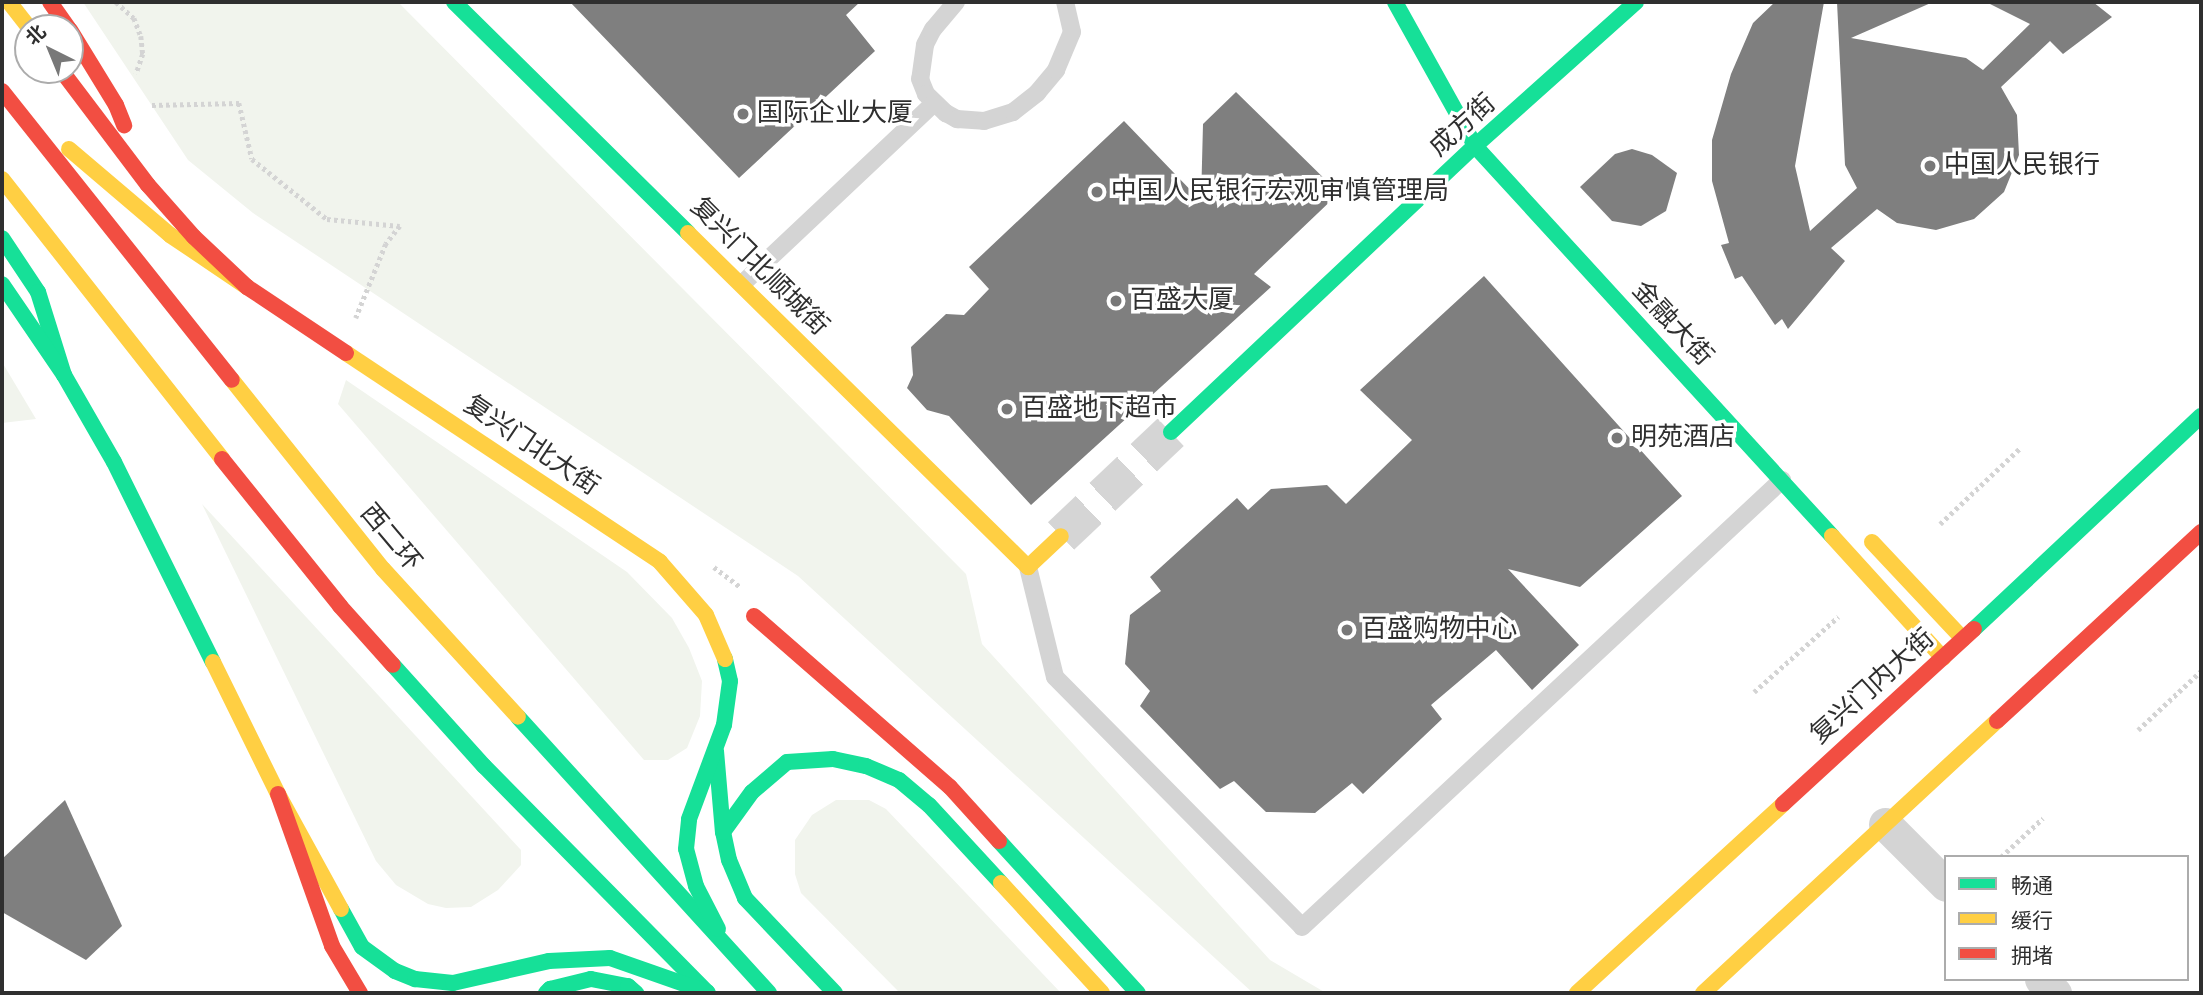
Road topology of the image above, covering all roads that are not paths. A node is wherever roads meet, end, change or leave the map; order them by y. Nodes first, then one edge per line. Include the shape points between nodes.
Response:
1 (454, 2) edge
2 (956, 2) edge
3 (1065, 2) edge
4 (1395, 2) edge
5 (1636, 2) edge
6 (84, 53) edge
7 (72, 84) edge
8 (2, 91) edge
9 (934, 103) junction
10 (1475, 146) junction
11 (2, 179) edge
12 (148, 185) junction
13 (2, 238) edge
14 (2, 284) edge
15 (742, 284) junction
16 (247, 287) junction
17 (2, 314) edge
18 (64, 375) junction
19 (2201, 416) edge
20 (1171, 432) tunnel mouth
21 (1782, 480) junction
22 (1861, 530) dead end
23 (2201, 532) edge
24 (1061, 536) tunnel mouth
25 (660, 562) junction
26 (1028, 567) junction
27 (707, 589) dead end
28 (748, 613) dead end
29 (1963, 639) junction
30 (1943, 658) junction
31 (716, 751) junction
32 (278, 794) junction
33 (1885, 824) junction
34 (723, 832) junction
35 (1944, 883) edge
36 (737, 961) junction
37 (544, 962) junction
38 (613, 981) junction
39 (360, 993) edge
40 (546, 993) edge
41 (636, 993) edge
42 (708, 993) edge
43 (769, 993) edge
44 (835, 993) edge
45 (1102, 993) edge
46 (1138, 993) edge
47 (1577, 993) edge
48 (1703, 993) edge

1 - 15 main road, 复兴门北顺城街
2 - 9 lane via 933,29 920,65 920,79
3 - 9 lane via 1072,21 1069,43 1056,70 1013,112 984,121 957,119
4 - 10 main road, 金融大街
5 - 10 main road, 成方街
6 - 12 main road via 116,105
7 - 12 main road, 复兴门北大街
8 - 16 main road via 170,235
8 - 36 main road, 西二环 via 383,569
9 - 15 lane
10 - 20 main road, 成方街
10 - 21 main road, 金融大街
11 - 42 main road via 340,606 484,766
12 - 16 main road, 复兴门北大街
13 - 18 main road via 38,292
14 - 18 main road
15 - 26 main road, 复兴门北顺城街
16 - 25 main road, 复兴门北大街
17 - 18 main road
18 - 32 main road via 114,462
19 - 29 main road, 复兴门内大街
21 - 26 lane via 1302,927 1055,677
21 - 30 main road, 金融大街
22 - 29 main road
23 - 33 main road
24 - 26 main road
25 - 27 main road
25 - 31 main road, 复兴门北大街 via 706,615 722,649 730,681
28 - 46 main road via 950,787
29 - 30 main road, 复兴门内大街
30 - 47 main road, 复兴门内大街
31 - 34 main road
31 - 36 main road, 复兴门北大街 via 689,819 686,849 704,906
32 - 37 main road via 362,947 395,971 415,979 453,983
32 - 39 main road via 332,946
33 - 35 street
33 - 48 main road
34 - 44 main road via 745,898
34 - 45 main road via 752,792 786,762 833,759 899,780 929,805
36 - 43 main road, 西二环
37 - 38 main road
37 - 42 main road via 610,958
38 - 40 main road via 591,979
38 - 41 main road

